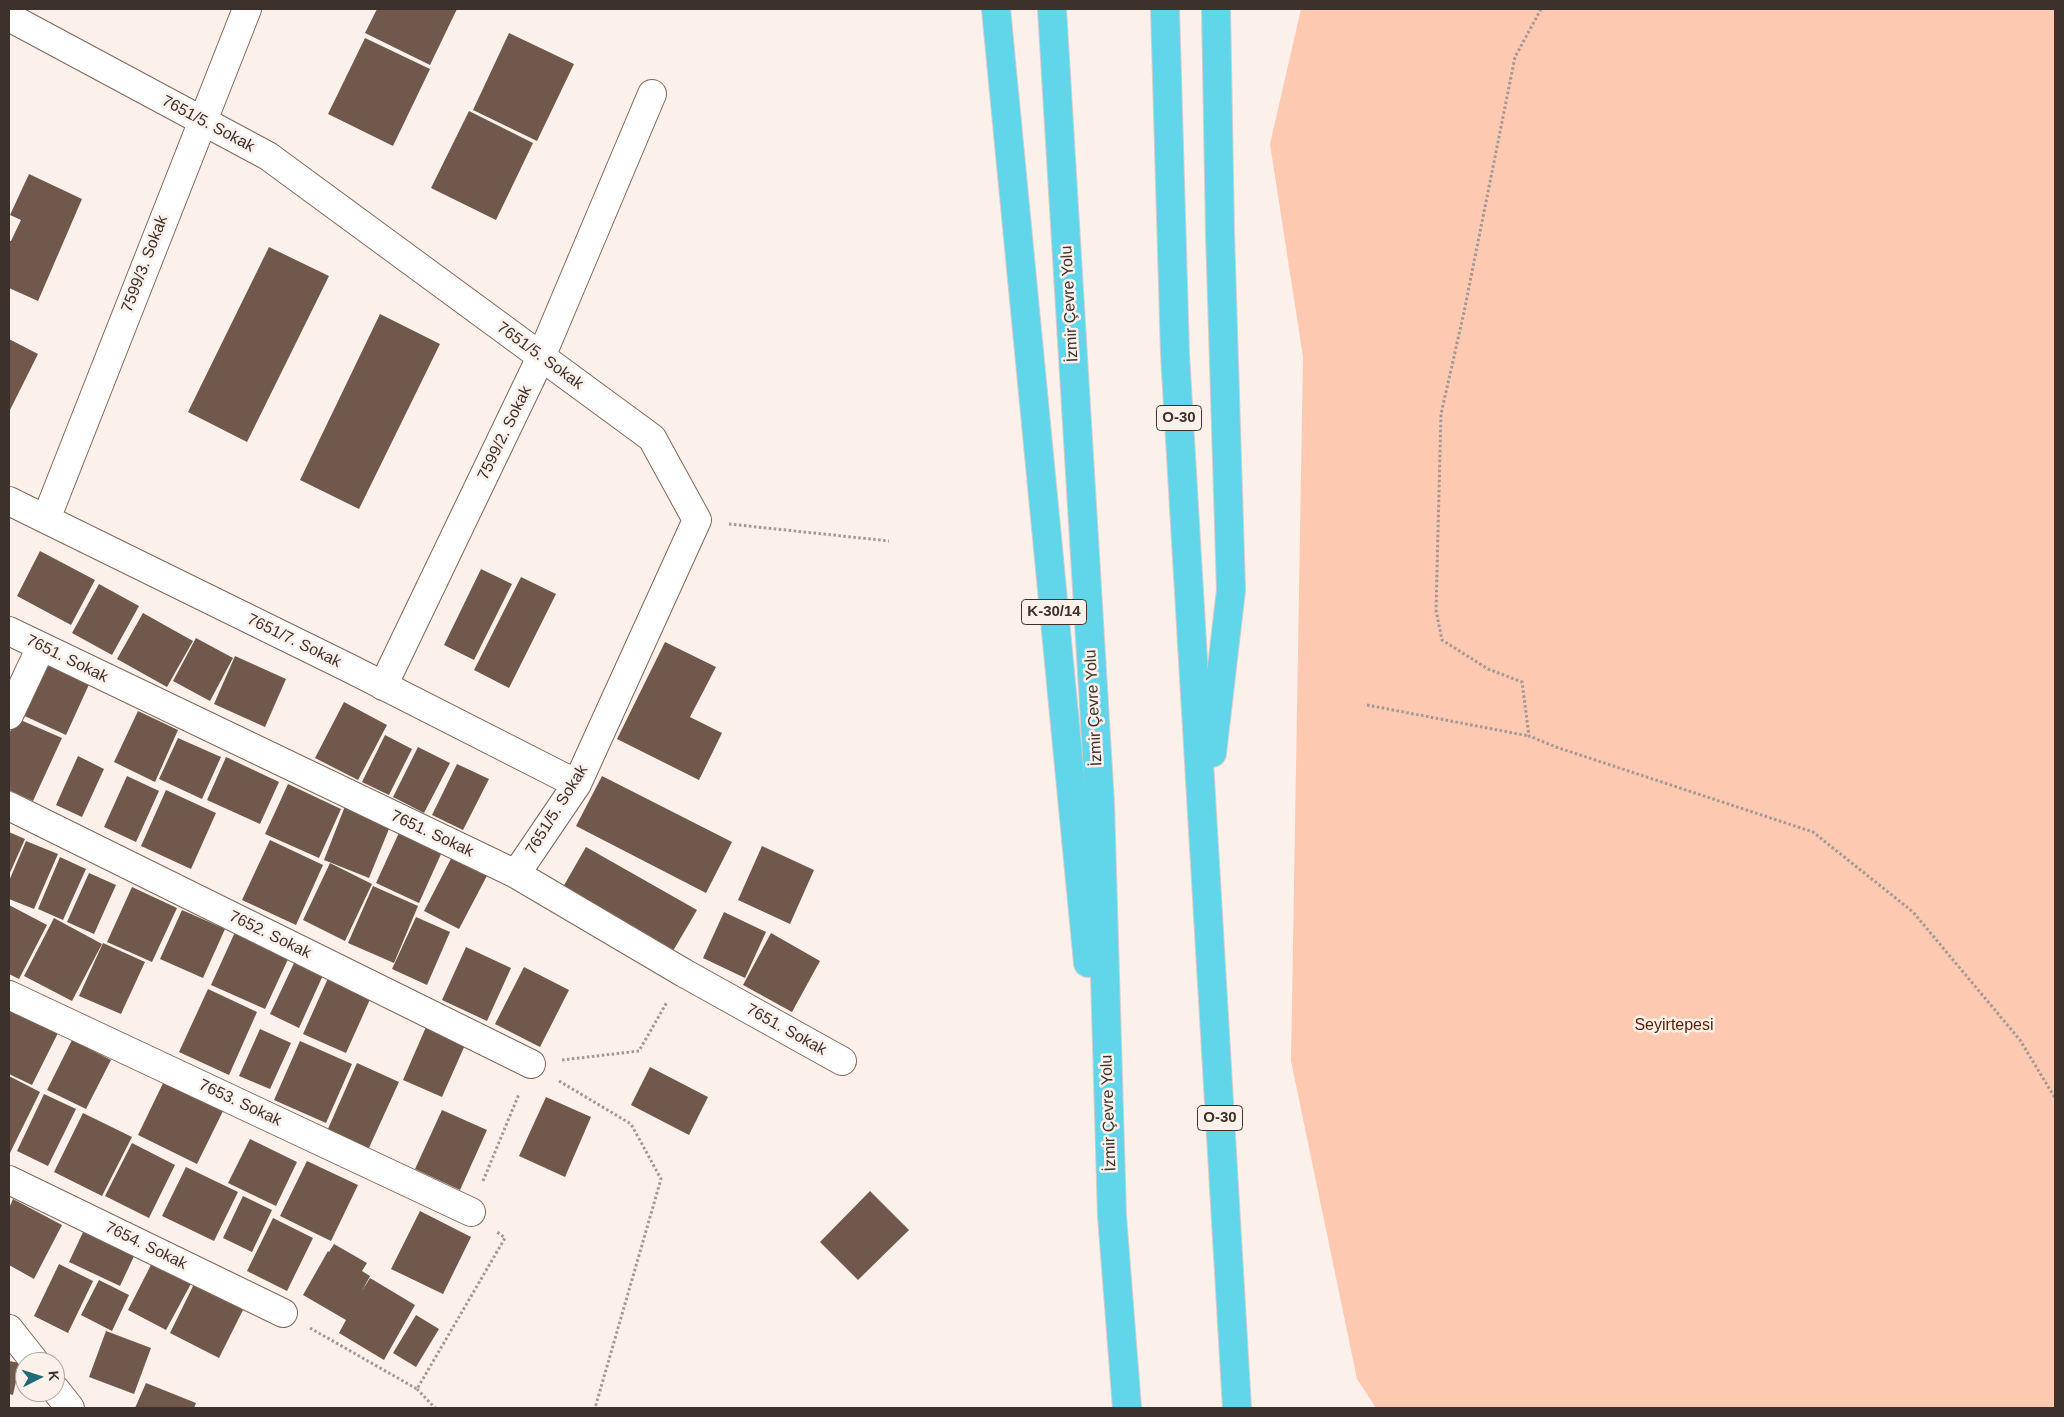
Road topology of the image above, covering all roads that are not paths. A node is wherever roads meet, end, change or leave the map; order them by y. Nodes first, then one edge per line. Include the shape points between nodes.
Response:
1 (246, 9) edge
2 (996, 9) edge
3 (1052, 9) edge
4 (1165, 9) edge
5 (1216, 9) edge
6 (9, 17) edge
7 (652, 94) dead end
8 (201, 122) junction
9 (542, 357) junction
10 (9, 501) edge
11 (46, 519) junction
12 (9, 631) edge
13 (41, 647) junction
14 (383, 686) junction
15 (9, 715) edge
16 (577, 784) junction
17 (9, 806) edge
18 (1203, 827) junction
19 (516, 874) junction
20 (9, 995) edge
21 (842, 1062) dead end
22 (531, 1064) road end
23 (9, 1180) edge
24 (471, 1212) dead end
25 (1112, 1216) junction
26 (283, 1313) dead end
27 (9, 1328) edge
28 (27, 1352) edge
29 (1127, 1408) edge
30 (1237, 1408) edge

1 - 8 street, 7599/3. Sokak
2 - 25 highway, K-30/14
3 - 25 highway, İzmir Çevre Yolu via 1100,804
4 - 18 highway, O-30 via 1175,354
5 - 18 highway via 1231,590
6 - 8 street, 7651/5. Sokak
7 - 9 street, 7599/2. Sokak
8 - 9 street, 7651/5. Sokak via 268,156
8 - 11 street, 7599/3. Sokak
9 - 14 street, 7599/2. Sokak
9 - 16 street, 7651/5. Sokak via 652,438 696,520
10 - 11 street, 7651/7. Sokak
11 - 14 street, 7651/7. Sokak
12 - 13 street, 7651. Sokak
13 - 15 street
13 - 19 street, 7651. Sokak
14 - 16 street, 7651/7. Sokak
16 - 19 street, 7651/5. Sokak
17 - 22 street, 7652. Sokak
18 - 30 highway, O-30
19 - 21 street, 7651. Sokak
20 - 24 street, 7653. Sokak
23 - 26 street, 7654. Sokak
25 - 29 highway, İzmir Çevre Yolu
27 - 28 street

